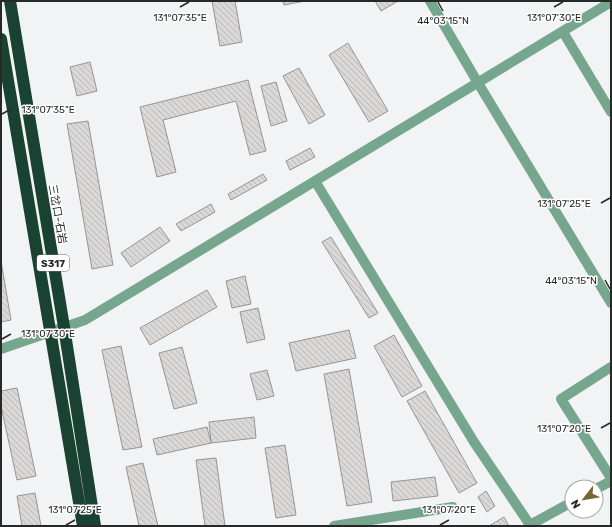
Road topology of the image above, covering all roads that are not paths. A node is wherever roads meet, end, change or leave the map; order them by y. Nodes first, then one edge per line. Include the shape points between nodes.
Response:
1 (10, 1) edge
2 (430, 1) edge
3 (611, 2) edge
4 (562, 32) junction
5 (1, 39) edge
6 (18, 52) junction
7 (2, 55) edge
8 (478, 83) junction
9 (611, 112) edge
10 (315, 181) junction
11 (611, 303) edge
12 (64, 328) junction
13 (50, 332) junction
14 (1, 349) edge
15 (611, 367) edge
16 (611, 479) edge
17 (453, 507) dead end
18 (564, 507) edge
19 (83, 526) edge
20 (95, 526) edge
21 (334, 526) edge
22 (530, 526) edge

1 - 6 highway, 三岔口-石岩 / S317
2 - 8 street
3 - 4 street
4 - 8 street
4 - 9 street
5 - 7 highway, S317
6 - 7 street
6 - 12 highway, 三岔口-石岩 / S317
7 - 13 highway, S317
8 - 10 street
8 - 11 street
10 - 12 street via 85,320
10 - 22 street via 474,442
12 - 13 street
12 - 20 highway, 三岔口-石岩 / S317
13 - 14 street
13 - 19 highway, S317
15 - 16 street via 561,399
17 - 21 street
18 - 22 street

